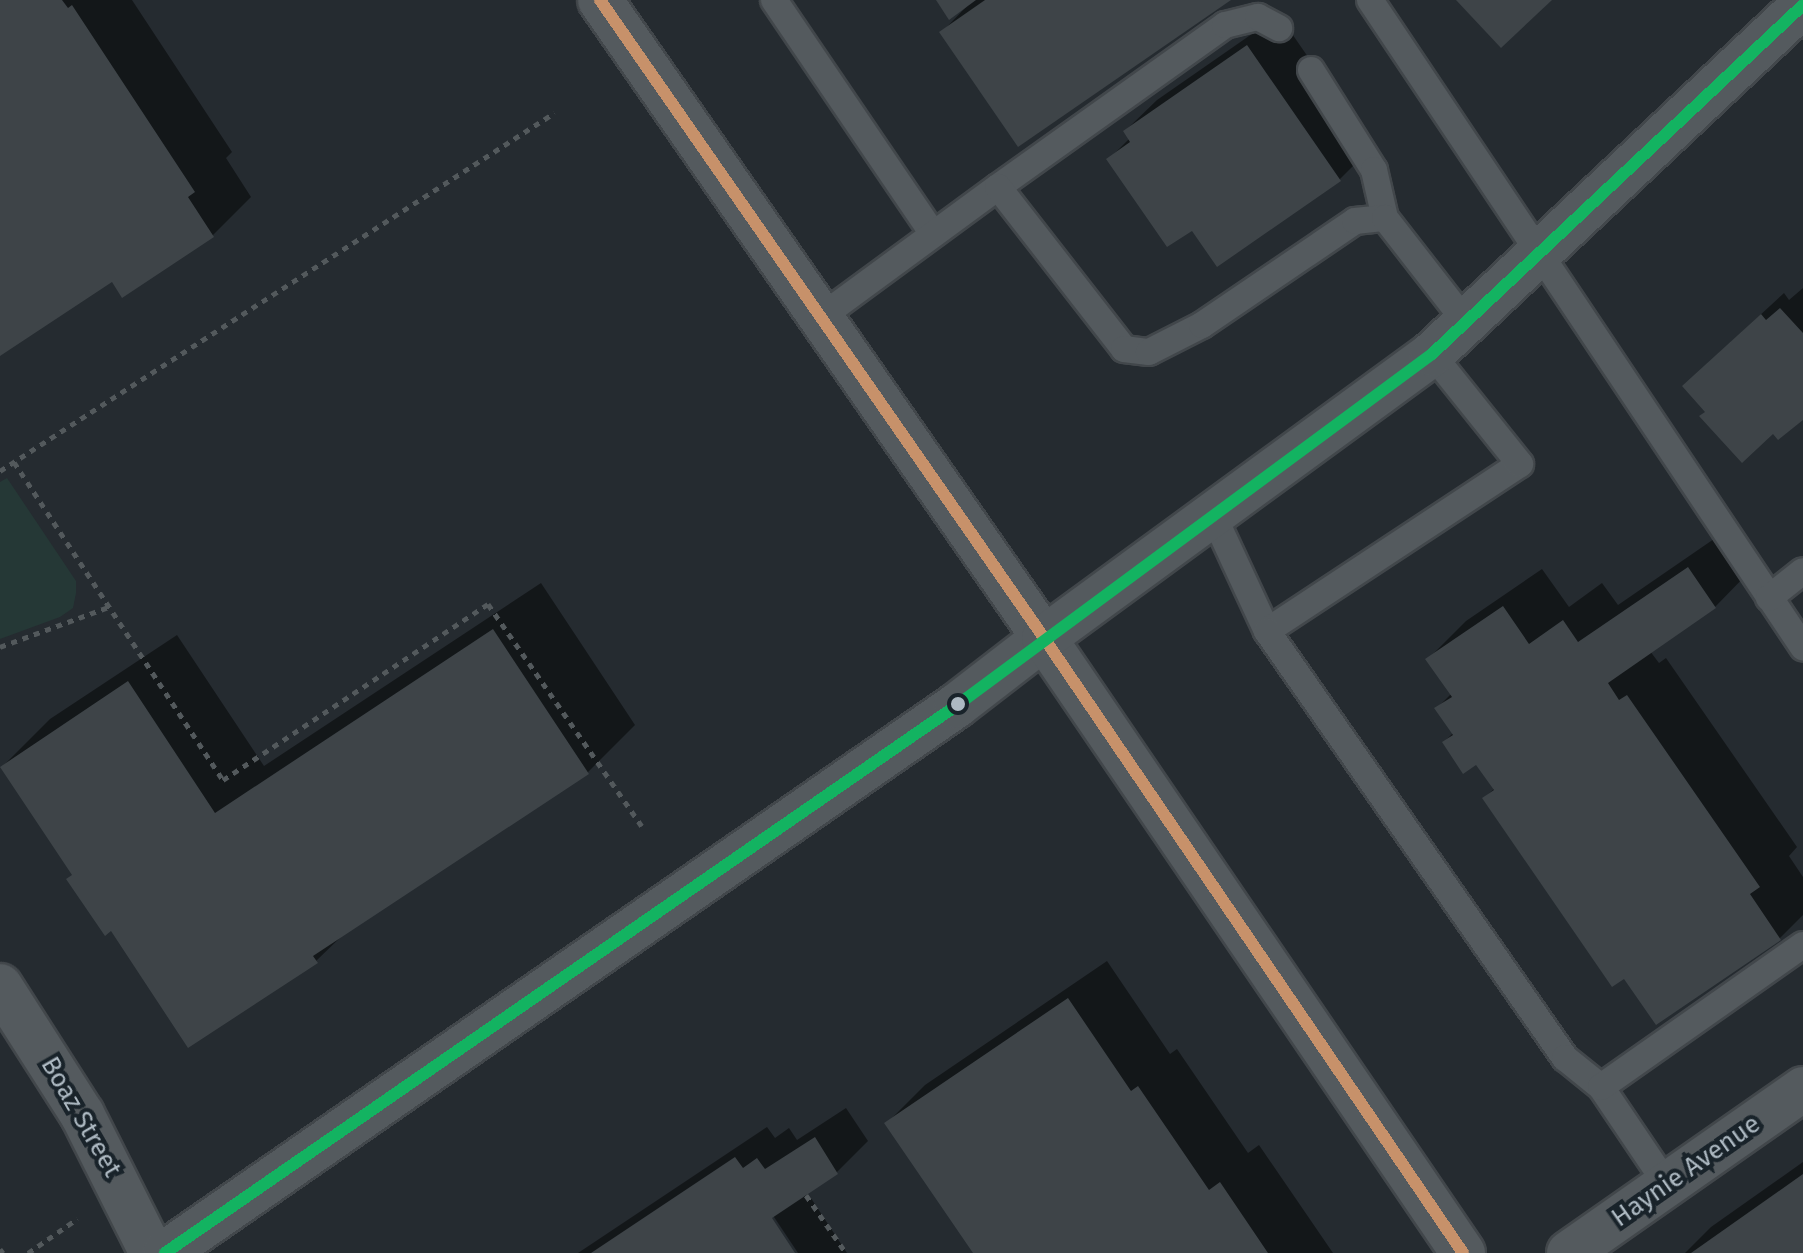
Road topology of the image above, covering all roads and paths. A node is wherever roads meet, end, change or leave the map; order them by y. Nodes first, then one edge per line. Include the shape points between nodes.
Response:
1 (600, 0) edge
2 (774, 0) edge
3 (1370, 0) edge
4 (1803, 5) edge
5 (1279, 28) dead end
6 (1311, 70) dead end
7 (554, 113) dead end
8 (998, 187) junction
9 (1385, 218) junction
10 (933, 234) junction
11 (1541, 252) junction
12 (821, 317) junction
13 (1466, 322) junction
14 (1432, 354) junction
15 (14, 462) junction
16 (0, 471) edge
17 (1214, 517) junction
18 (1803, 571) edge
19 (1769, 598) junction
20 (109, 607) junction
21 (1267, 631) junction
22 (1044, 638) junction
23 (0, 647) edge
24 (1803, 647) edge
25 (642, 826) dead end
26 (1803, 945) edge
27 (0, 986) edge
28 (1601, 1087) junction
29 (1803, 1089) edge
30 (1667, 1185) junction
31 (806, 1195) dead end
32 (152, 1253) edge
33 (165, 1253) edge
34 (846, 1253) edge
35 (1463, 1253) edge
36 (1569, 1253) edge

1 - 12 street
2 - 10 lane
3 - 11 lane
4 - 11 street
5 - 8 lane via 1258,17 1225,25
6 - 9 lane via 1374,170
7 - 15 path
8 - 9 lane via 1124,349 1149,352 1202,325 1355,221
8 - 10 lane
9 - 13 lane
10 - 12 lane
11 - 13 street
11 - 19 lane
12 - 22 street
13 - 14 street
14 - 17 street
14 - 21 lane via 1520,464
15 - 16 path
15 - 20 path
17 - 21 lane
17 - 22 street
18 - 19 lane
19 - 24 lane
20 - 23 path
20 - 25 path via 223,780 488,604
21 - 28 lane via 1565,1058
22 - 33 street via 956,706
22 - 35 street
26 - 28 lane
27 - 32 street, Boaz Street via 82,1114
28 - 30 lane
29 - 30 street, Haynie Avenue
30 - 36 street, Haynie Avenue
31 - 34 path

